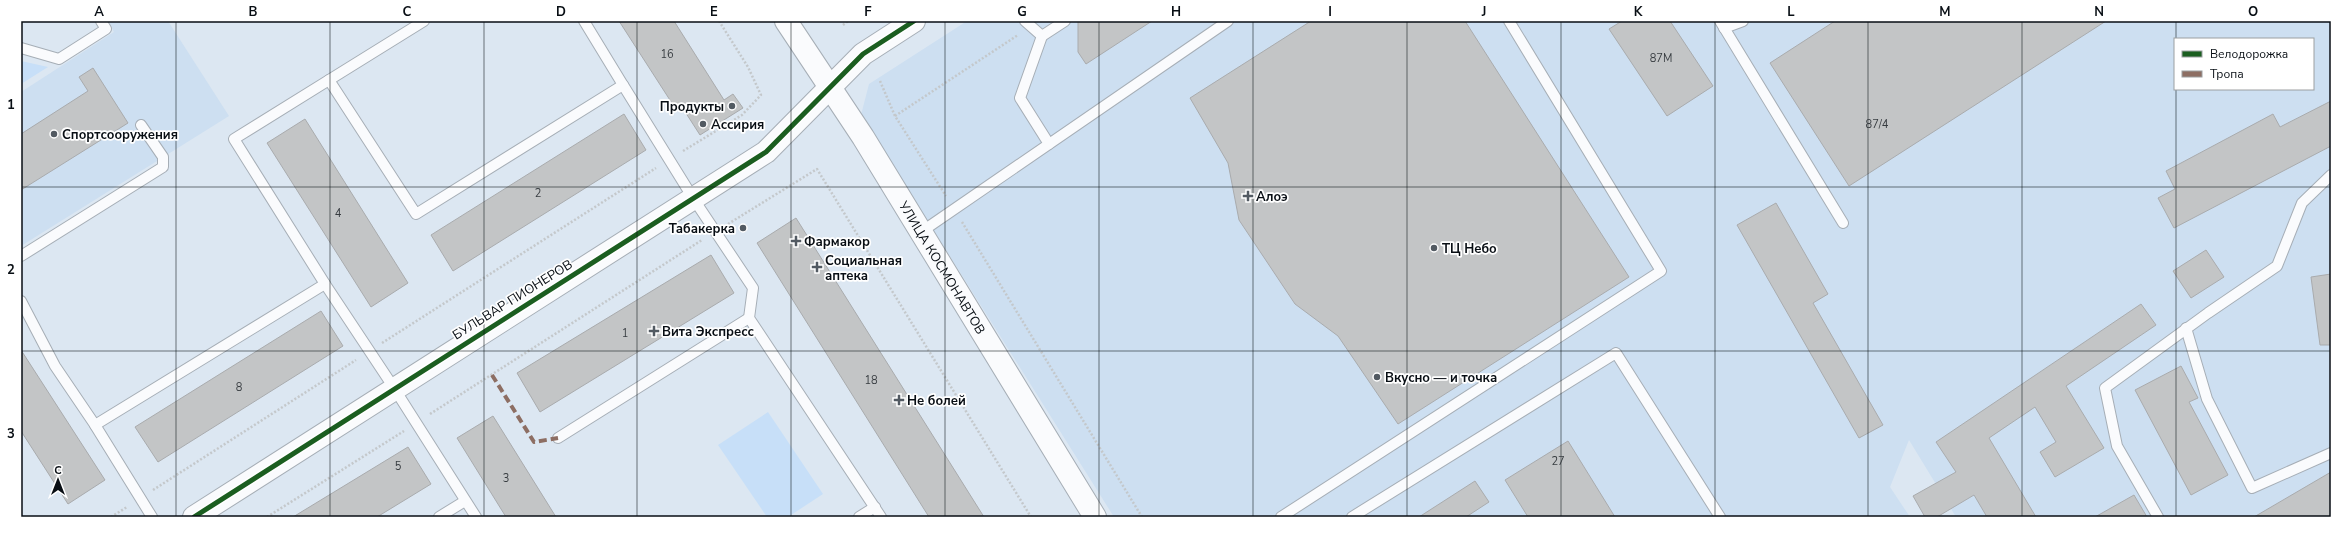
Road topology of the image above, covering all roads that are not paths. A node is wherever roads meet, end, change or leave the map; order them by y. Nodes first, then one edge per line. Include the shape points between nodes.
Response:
1 (101, 21) edge
2 (424, 21) edge
3 (584, 21) edge
4 (786, 21) edge
5 (914, 21) edge
6 (1065, 21) edge
7 (1228, 21) edge
8 (1509, 21) edge
9 (1743, 21) edge
10 (1023, 24) edge
11 (1722, 24) edge
12 (1042, 36) junction
13 (21, 48) edge
14 (329, 80) junction
15 (623, 85) junction
16 (831, 87) junction
17 (141, 125) dead end
18 (1049, 144) junction
19 (2331, 175) edge
20 (693, 198) junction
21 (1843, 223) dead end
22 (921, 232) junction
23 (21, 256) edge
24 (325, 284) junction
25 (21, 301) edge
26 (749, 318) junction
27 (2186, 328) junction
28 (394, 388) junction
29 (95, 425) junction
30 (558, 438) dead end
31 (2331, 453) edge
32 (465, 501) junction
33 (874, 507) junction
34 (152, 517) edge
35 (194, 517) edge
36 (439, 517) edge
37 (476, 517) edge
38 (859, 517) edge
39 (881, 517) edge
40 (1095, 517) edge
41 (1281, 517) edge
42 (1352, 517) edge
43 (1720, 517) edge
44 (2158, 517) edge

1 - 13 lane via 106,29 59,59
2 - 14 lane
3 - 15 lane
4 - 16 street, УЛИЦА КОСМОНАВТОВ
5 - 16 street, БУЛЬВАР ПИОНЕРОВ via 863,54
6 - 12 lane
7 - 18 lane
8 - 41 lane via 1661,270
9 - 11 lane
10 - 12 lane
11 - 21 lane
12 - 18 lane via 1020,98
14 - 15 lane via 416,214
14 - 24 lane via 234,139
15 - 20 lane
16 - 20 street, БУЛЬВАР ПИОНЕРОВ via 766,152
16 - 22 street, УЛИЦА КОСМОНАВТОВ
17 - 23 lane via 162,157 162,166
18 - 22 lane
19 - 27 lane via 2302,204 2277,266
20 - 26 lane via 753,288
20 - 28 street, БУЛЬВАР ПИОНЕРОВ
22 - 40 street, УЛИЦА КОСМОНАВТОВ
24 - 28 lane
24 - 29 lane
25 - 29 lane via 55,366
26 - 30 lane
26 - 33 lane
27 - 31 lane via 2207,399 2252,488
27 - 44 lane via 2105,388 2117,446
28 - 32 lane
28 - 35 street, БУЛЬВАР ПИОНЕРОВ
29 - 34 lane
32 - 36 lane
32 - 37 lane
33 - 38 lane
33 - 39 lane
42 - 43 lane via 1616,353

